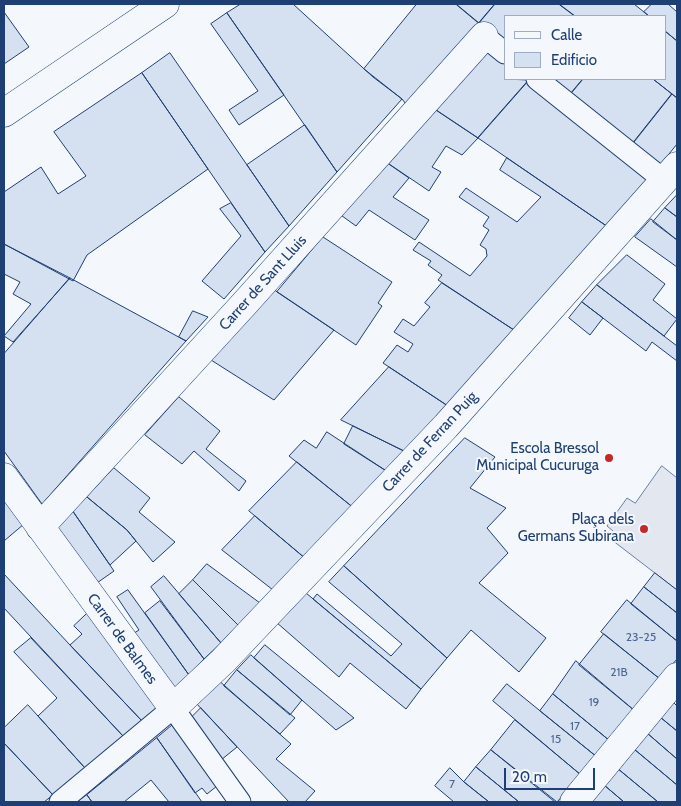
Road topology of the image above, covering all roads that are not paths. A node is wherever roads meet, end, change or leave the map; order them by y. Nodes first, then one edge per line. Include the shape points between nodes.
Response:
1 (165, 4) edge
2 (484, 36) joint
3 (503, 51) edge
4 (539, 80) edge
5 (4, 113) edge
6 (671, 173) edge
7 (4, 476) edge
8 (40, 527) junction
9 (677, 677) edge
10 (173, 708) junction
11 (60, 802) edge
12 (240, 802) edge
13 (574, 802) edge

1 - 5 street
2 - 3 street
2 - 8 street, Carrer de Sant Lluis
4 - 6 street
6 - 10 street, Carrer de Ferran Puig via 446,426 224,662
7 - 8 street, Carrer de Balmes
8 - 10 street, Carrer de Balmes
9 - 13 street
10 - 11 street
10 - 12 street, Carrer de Balmes

